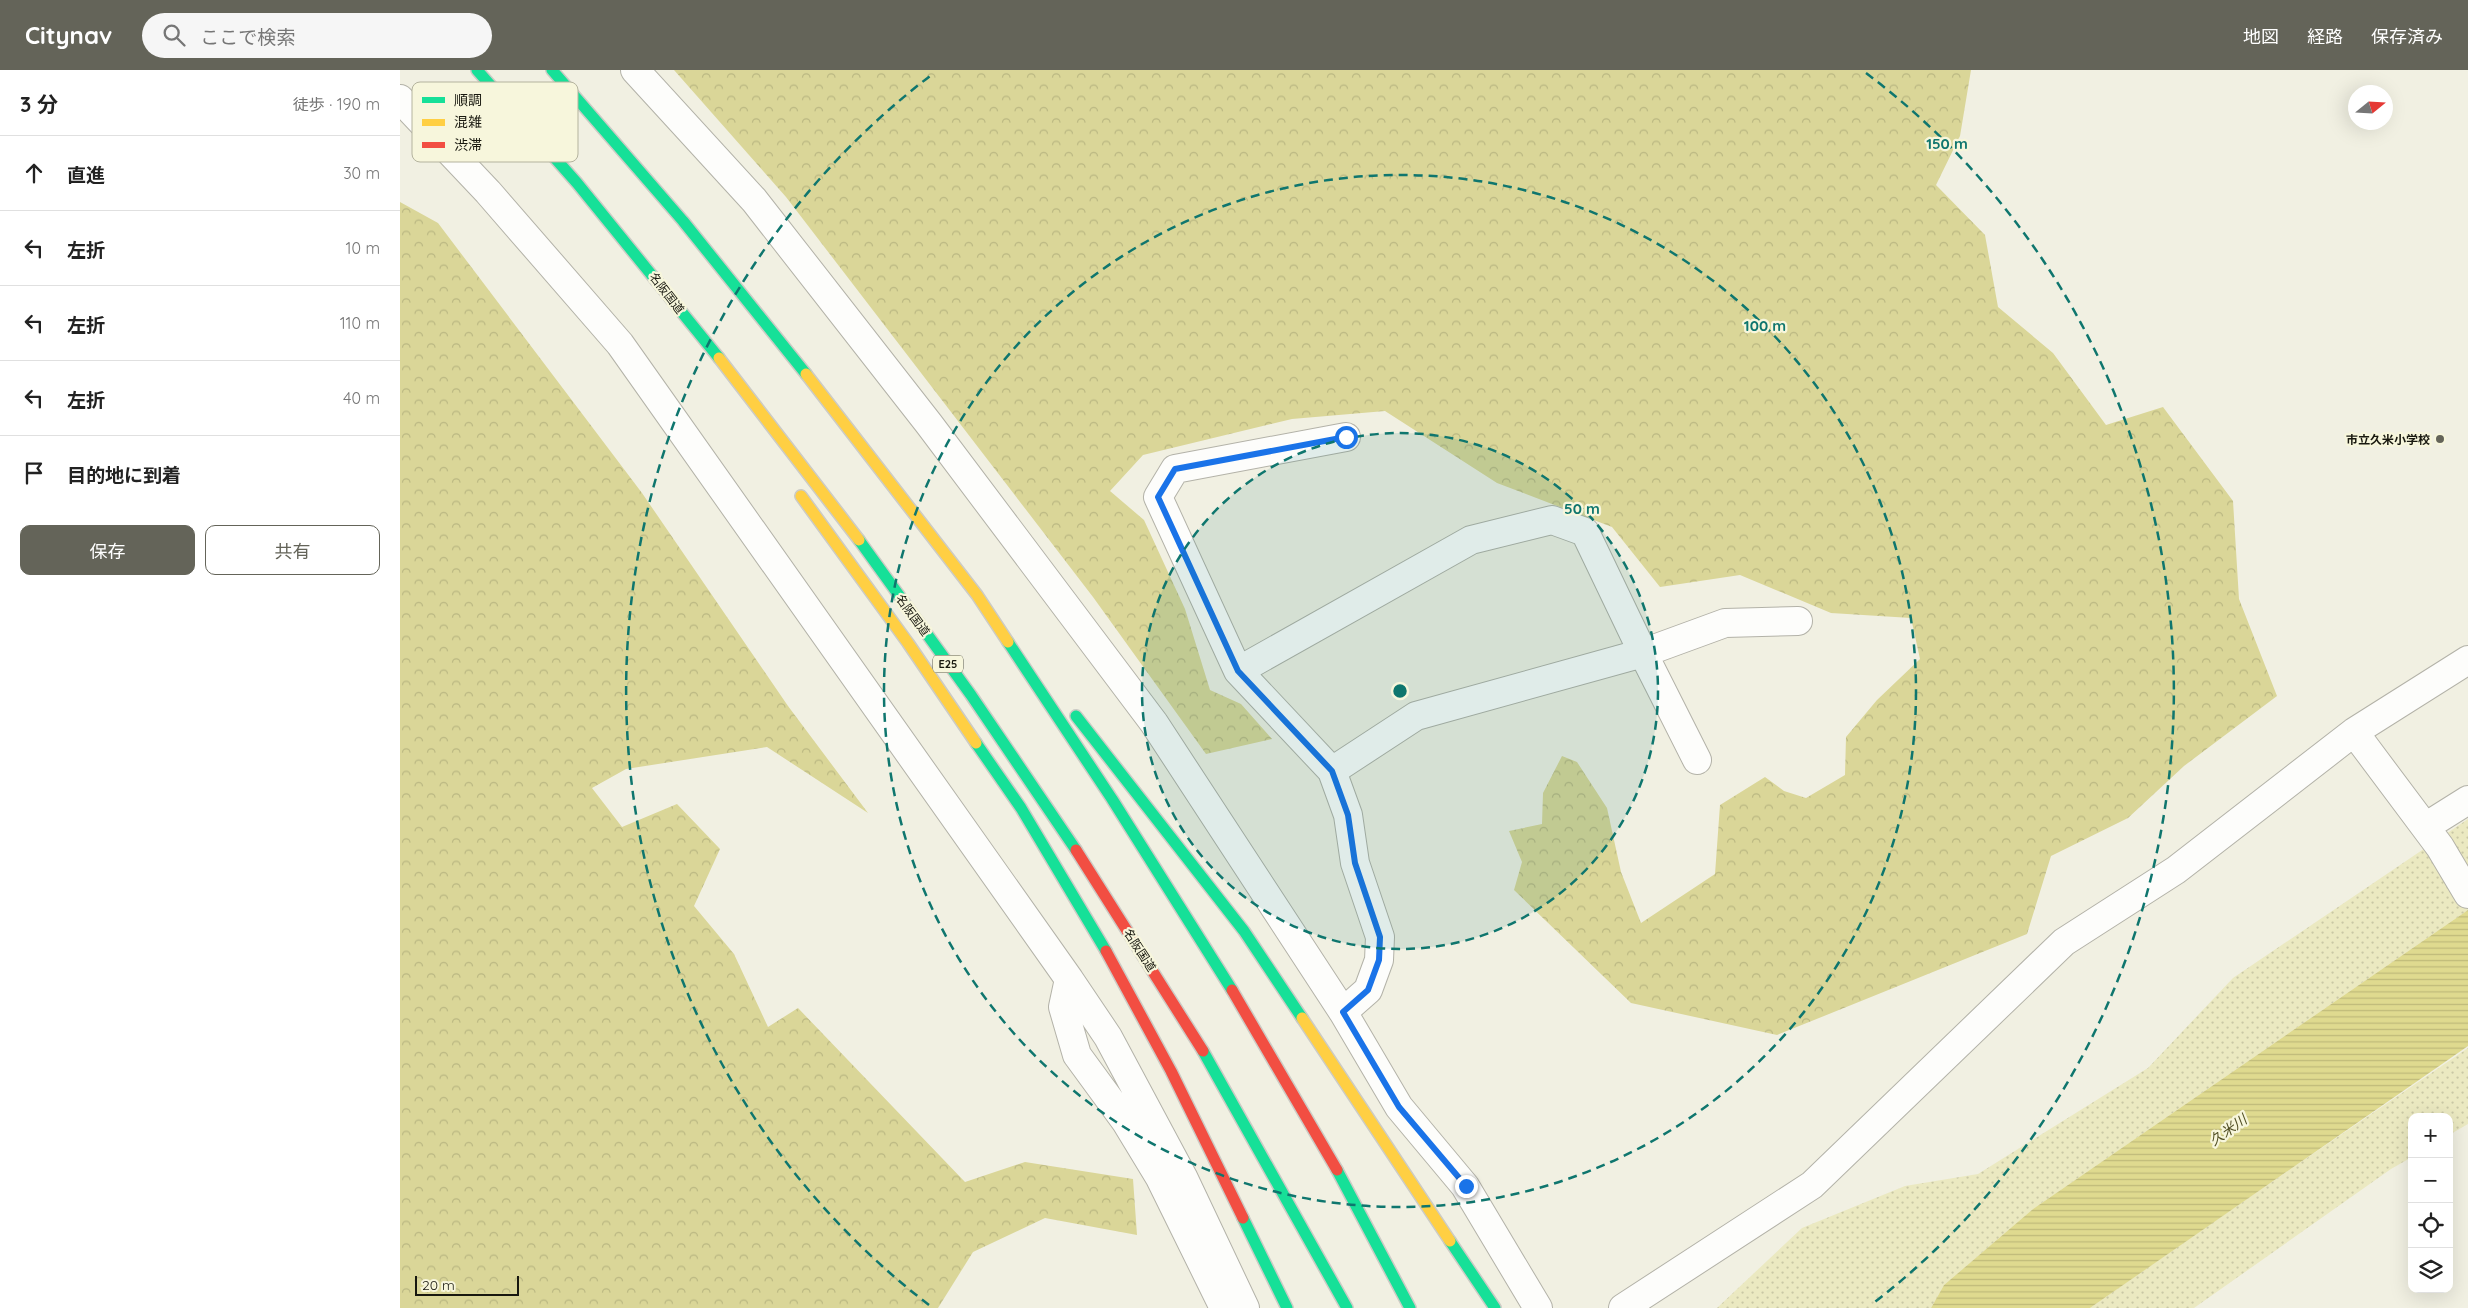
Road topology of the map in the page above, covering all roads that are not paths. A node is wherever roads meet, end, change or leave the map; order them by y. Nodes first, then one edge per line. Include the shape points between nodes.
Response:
1 (477, 70) edge
2 (552, 70) edge
3 (635, 70) edge
4 (487, 82) edge
5 (562, 82) edge
6 (400, 99) edge
7 (578, 100) edge
8 (412, 112) edge
9 (460, 162) edge
10 (556, 162) edge
11 (636, 254) junction
12 (718, 377) dead end
13 (1346, 437) dead end
14 (792, 483) dead end
15 (977, 595) junction
16 (1798, 621) dead end
17 (1643, 653) junction
18 (2468, 660) edge
19 (1238, 671) junction
20 (1052, 687) dead end
21 (1071, 710) dead end
22 (2354, 732) junction
23 (1697, 760) dead end
24 (1332, 771) junction
25 (2468, 800) edge
26 (2432, 837) junction
27 (2468, 894) edge
28 (1069, 979) junction
29 (1343, 1012) junction
30 (1224, 1308) edge
31 (1245, 1308) edge
32 (1287, 1308) edge
33 (1347, 1308) edge
34 (1410, 1308) edge
35 (1495, 1308) edge
36 (1538, 1308) edge
37 (1623, 1308) edge

1 - 4 highway, 名阪国道 / E25
2 - 5 highway
3 - 29 street via 754,200 929,424 1148,715
6 - 8 street
7 - 15 highway via 683,220 829,402
9 - 28 street via 620,344
10 - 11 highway, 名阪国道 / E25
11 - 12 highway
11 - 33 highway, 名阪国道 / E25 via 808,472 1057,821 1186,1023
13 - 19 street via 1175,469 1158,497
14 - 32 highway via 908,643 1026,816 1102,944 1171,1071
15 - 20 highway
15 - 34 highway via 1112,799 1235,995 1341,1177
16 - 17 street via 1725,623
17 - 19 street via 1585,532 1552,520 1471,540
17 - 23 street
17 - 24 street via 1416,716
18 - 22 street
19 - 24 street
21 - 35 highway via 1244,931
22 - 26 street
22 - 37 street via 2176,870 2064,942 1812,1185
24 - 29 street via 1348,815 1355,863 1380,937 1379,960 1368,990
25 - 26 street
26 - 27 street
28 - 30 street via 1063,1007 1077,1055 1126,1122 1160,1178
28 - 31 street via 1108,1037 1178,1168
29 - 36 street via 1399,1107 1466,1186

